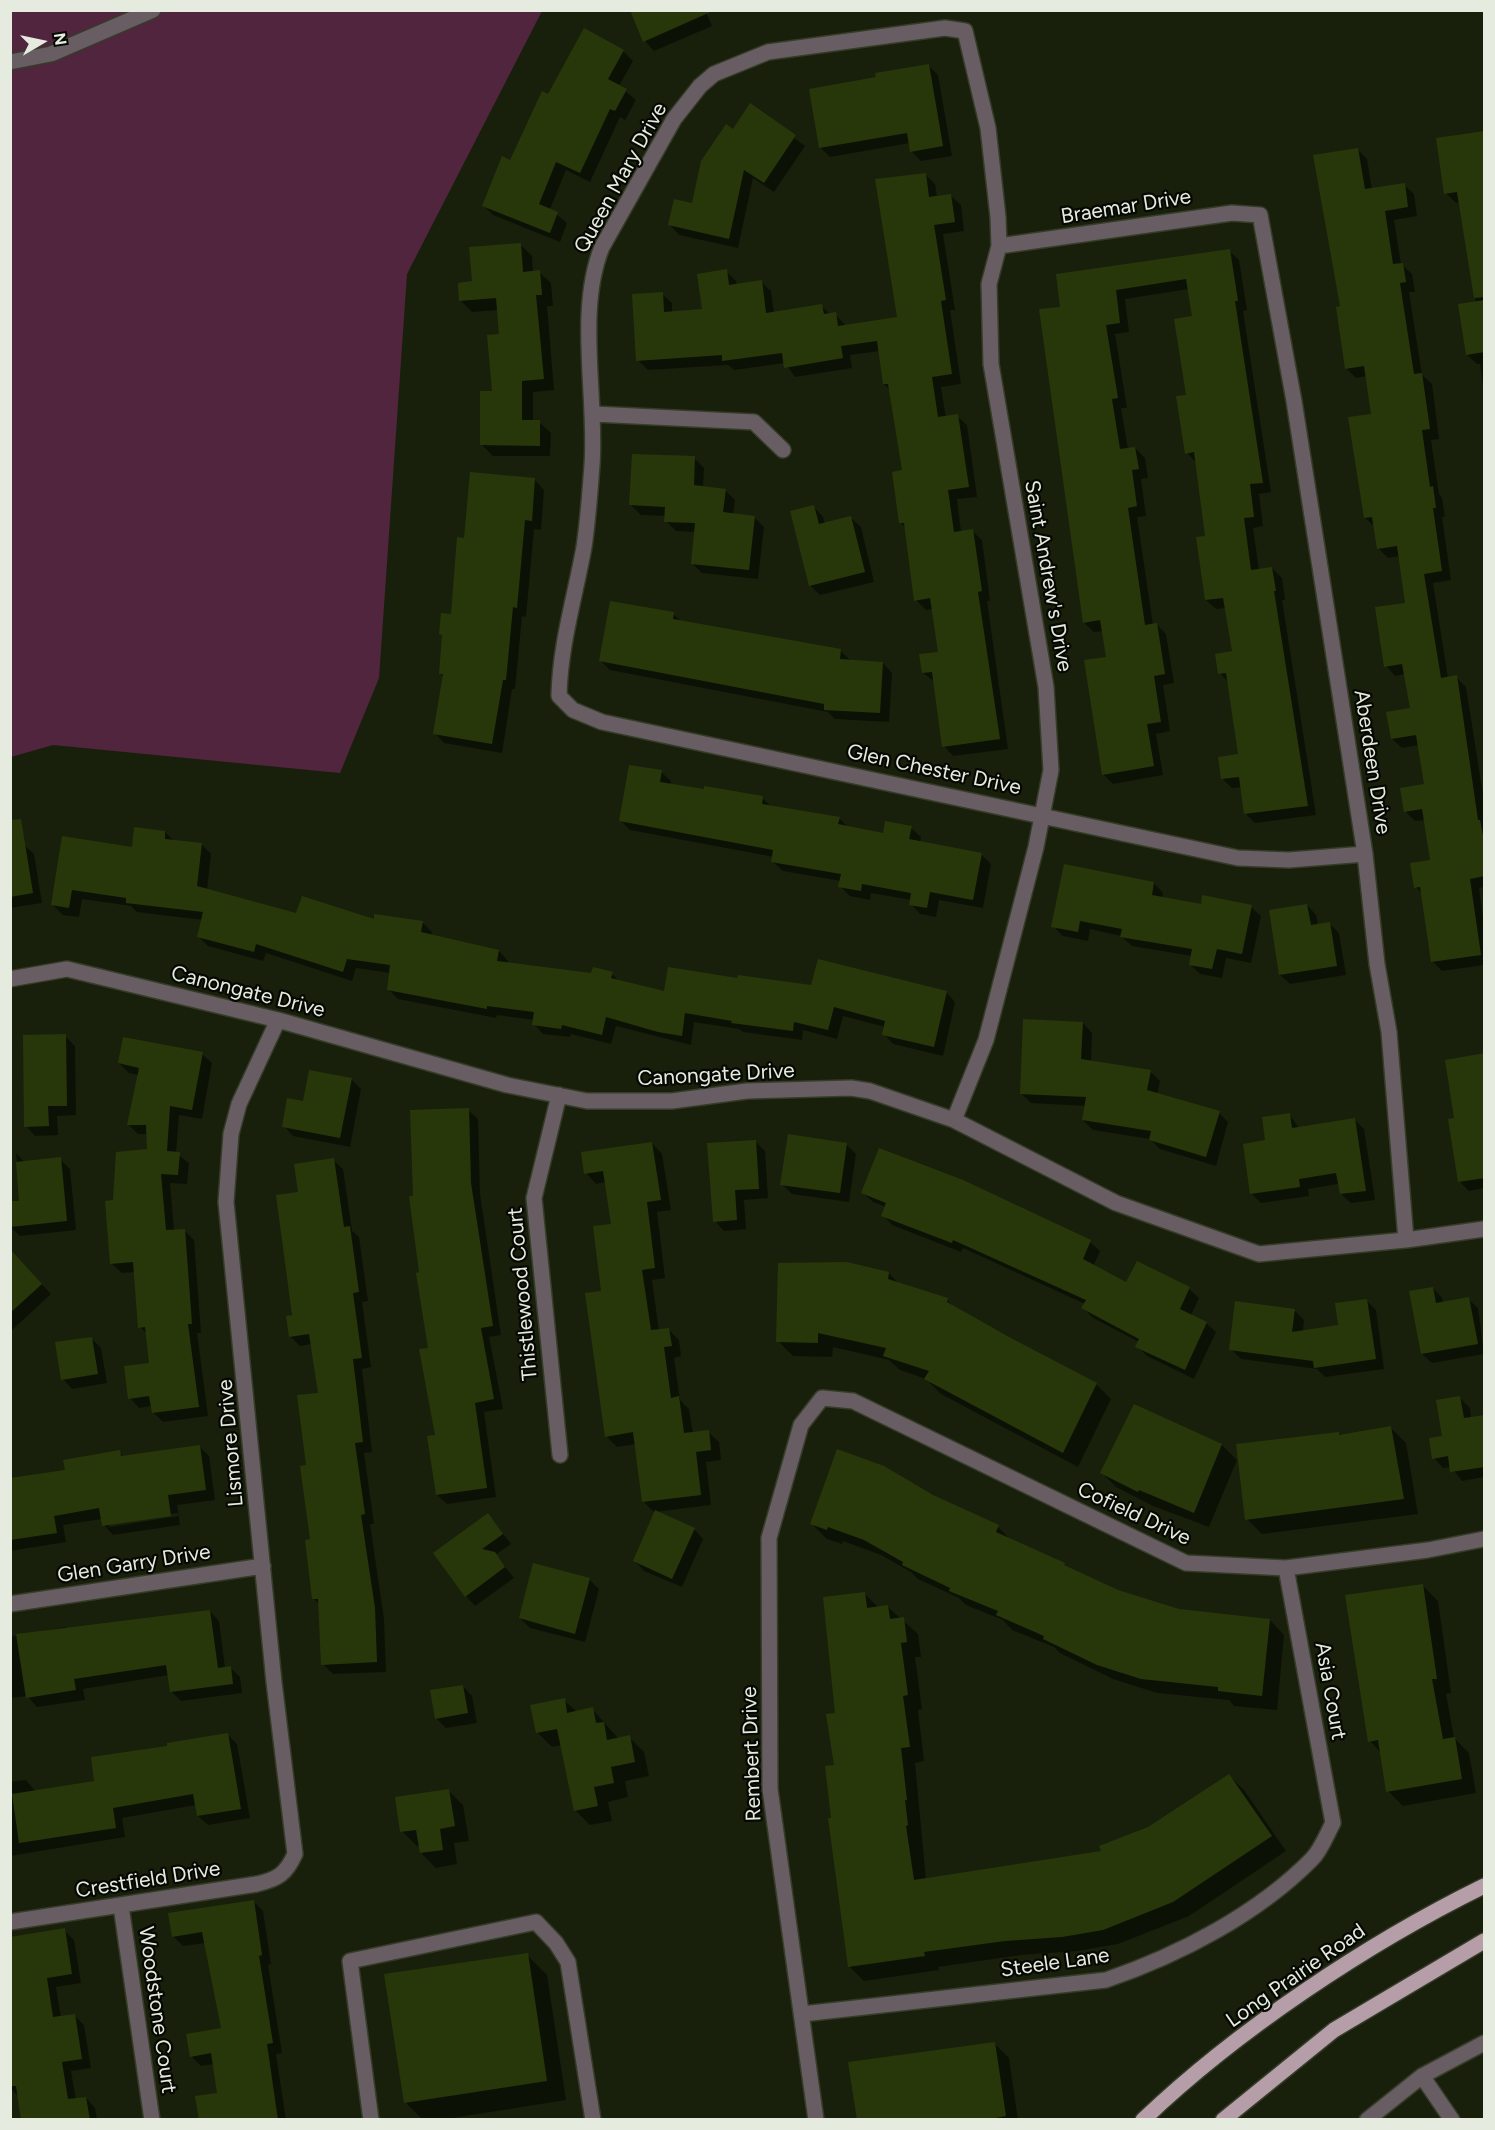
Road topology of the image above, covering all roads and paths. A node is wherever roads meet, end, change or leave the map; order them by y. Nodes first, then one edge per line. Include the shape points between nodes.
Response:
1 (153, 10) edge
2 (965, 31) joint
3 (10, 62) edge
4 (1260, 215) joint
5 (999, 246) junction
6 (594, 414) junction
7 (783, 450) dead end
8 (564, 640) joint
9 (1042, 814) junction
10 (1365, 854) junction
11 (10, 979) edge
12 (278, 1020) junction
13 (559, 1095) junction
14 (954, 1120) junction
15 (1485, 1229) edge
16 (1406, 1240) junction
17 (801, 1425) joint
18 (560, 1455) dead end
19 (1485, 1539) edge
20 (263, 1566) junction
21 (1286, 1568) junction
22 (10, 1604) edge
23 (1333, 1823) joint
24 (288, 1870) joint
25 (1485, 1886) edge
26 (121, 1906) junction
27 (10, 1922) edge
28 (1485, 1941) edge
29 (801, 2014) junction
30 (1485, 2043) edge
31 (1422, 2076) junction
32 (152, 2120) edge
33 (371, 2120) edge
34 (593, 2120) edge
35 (816, 2120) edge
36 (1143, 2120) edge
37 (1223, 2120) edge
38 (1367, 2120) edge
39 (1452, 2120) edge

1 - 3 street via 51,54
2 - 5 street, Saint Andrew's Drive via 988,128
2 - 6 street, Queen Mary Drive via 945,27 768,52 714,74 700,86 674,119 594,268 590,337
4 - 5 street, Braemar Drive via 1232,213
4 - 10 street, Aberdeen Drive via 1294,401
5 - 9 street, Saint Andrew's Drive via 989,284 991,364 1046,687 1051,770
6 - 7 street via 754,422
6 - 8 street, Queen Mary Drive via 584,546
8 - 9 street, Glen Chester Drive via 559,696 573,710 602,722
9 - 10 street, Glen Chester Drive via 1238,858 1289,860
9 - 14 street, Saint Andrew's Drive via 986,1040
10 - 16 street, Aberdeen Drive via 1389,1032
11 - 12 street, Canongate Drive via 67,969
12 - 13 street, Canongate Drive via 507,1085
12 - 20 street, Lismore Drive via 239,1104 231,1134 226,1202
13 - 14 street, Canongate Drive via 587,1101 672,1101 747,1091 851,1088
13 - 18 street, Thistlewood Court via 534,1198
14 - 16 street, Canongate Drive via 1116,1203 1259,1254
15 - 16 street
17 - 21 street, Cofield Drive via 822,1398 853,1401 1185,1563
17 - 29 street, Rembert Drive via 769,1549 770,1790
19 - 21 street, Cofield Drive
20 - 22 street, Glen Garry Drive
20 - 24 street, Lismore Drive via 295,1838 295,1854
21 - 23 street, Asia Court
23 - 29 street, Steele Lane via 1314,1858 1245,1914 1149,1965 1106,1980
24 - 26 street, Crestfield Drive via 276,1879 257,1884
25 - 36 main road, Long Prairie Road via 1365,1952 1290,2002
26 - 27 street, Crestfield Drive
26 - 32 street, Woodstone Court
28 - 37 main road via 1334,2030
29 - 35 street, Rembert Drive
30 - 31 street
31 - 38 street
31 - 39 street
33 - 34 street via 350,1961 536,1922 568,1962

